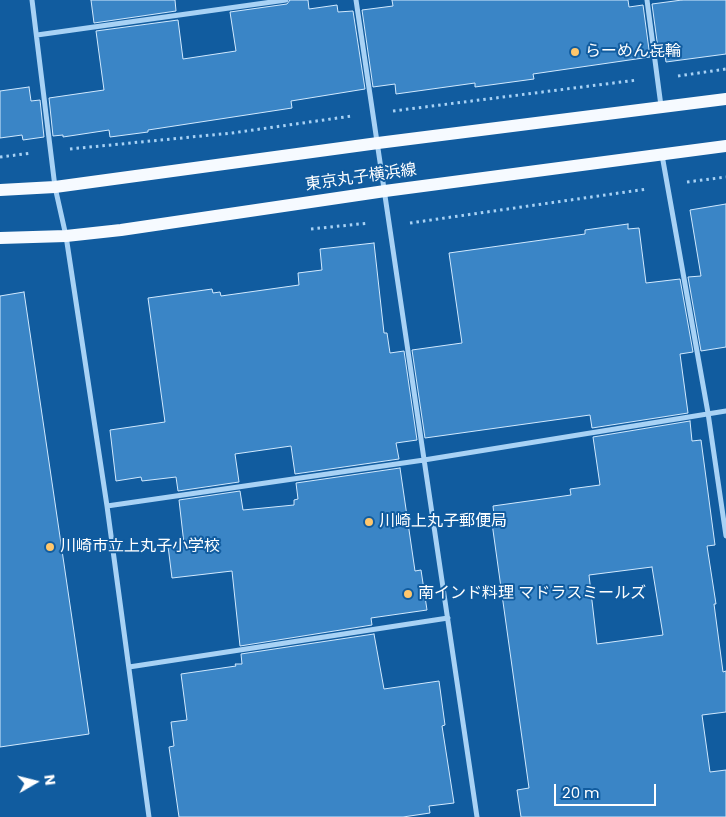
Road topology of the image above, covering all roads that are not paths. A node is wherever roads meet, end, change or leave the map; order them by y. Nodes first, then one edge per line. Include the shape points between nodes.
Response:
1 (32, 0) edge
2 (286, 0) edge
3 (356, 0) edge
4 (647, 0) edge
5 (37, 35) junction
6 (726, 99) edge
7 (661, 108) junction
8 (378, 143) junction
9 (726, 146) edge
10 (662, 154) junction
11 (55, 187) junction
12 (0, 190) edge
13 (385, 191) junction
14 (66, 236) junction
15 (0, 238) edge
16 (726, 411) edge
17 (708, 413) junction
18 (424, 460) junction
19 (107, 506) junction
20 (726, 536) edge
21 (448, 618) junction
22 (129, 667) junction
23 (149, 817) edge
24 (477, 817) edge

1 - 5 street
2 - 5 street
3 - 8 street
4 - 7 street
5 - 11 street
6 - 7 main road, 東京丸子横浜線
7 - 8 main road, 東京丸子横浜線
8 - 11 main road, 東京丸子横浜線
8 - 13 street
9 - 10 main road, 東京丸子横浜線
10 - 13 main road, 東京丸子横浜線
10 - 17 street
11 - 12 main road, 東京丸子横浜線
11 - 14 street
13 - 14 main road, 東京丸子横浜線
13 - 18 street
14 - 15 main road, 東京丸子横浜線
14 - 19 street
16 - 17 street
17 - 18 street
17 - 20 street
18 - 19 street
18 - 21 street
19 - 22 street
21 - 22 street
21 - 24 street
22 - 23 street

